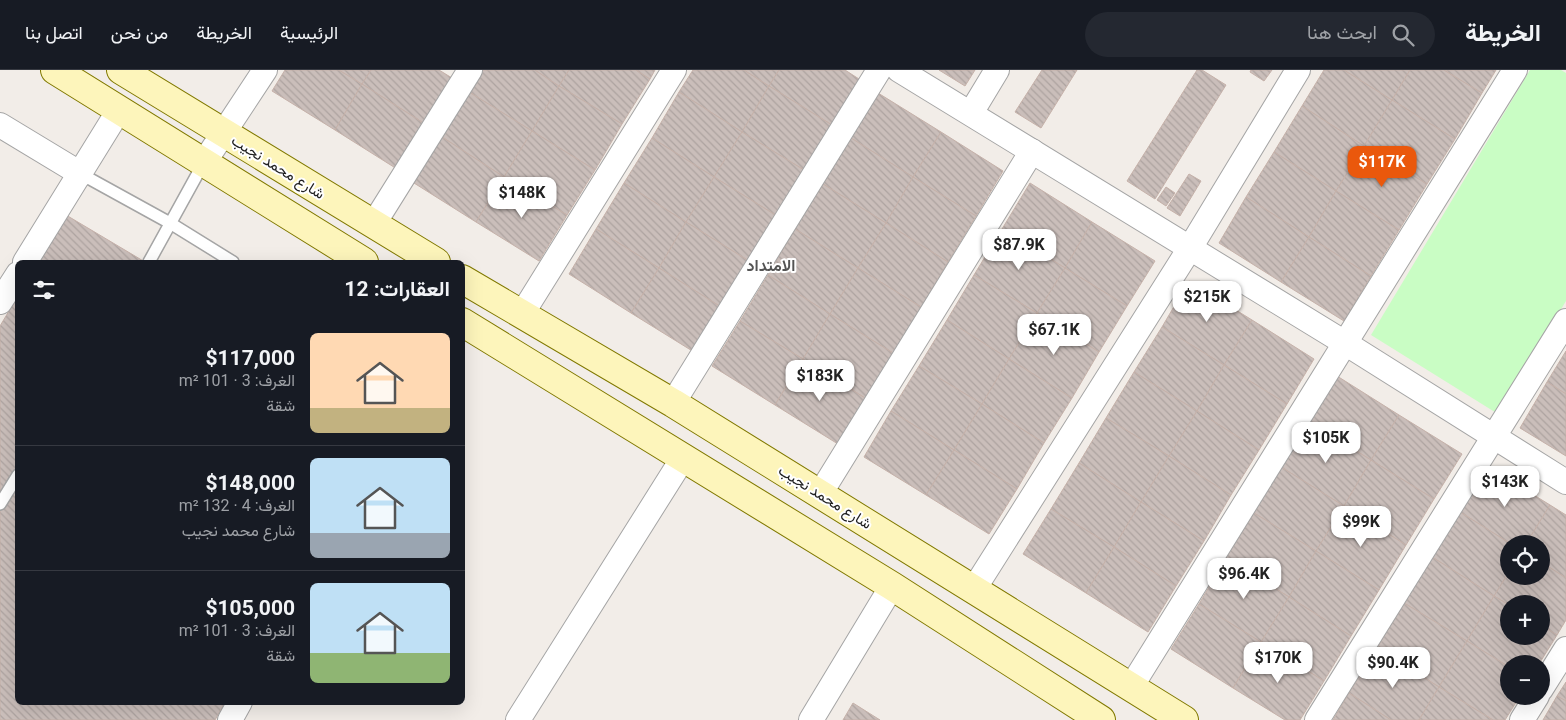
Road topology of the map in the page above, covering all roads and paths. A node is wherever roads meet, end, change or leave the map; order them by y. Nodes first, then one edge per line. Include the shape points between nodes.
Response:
1 (55, 70) edge
2 (122, 70) edge
3 (265, 70) edge
4 (470, 70) edge
5 (674, 70) edge
6 (879, 70) edge
7 (899, 70) edge
8 (997, 70) edge
9 (1298, 70) edge
10 (1515, 70) edge
11 (119, 110) junction
12 (971, 114) junction
13 (0, 125) edge
14 (224, 133) junction
15 (1032, 151) junction
16 (203, 164) junction
17 (80, 174) junction
18 (170, 223) junction
19 (373, 225) junction
20 (1190, 248) junction
21 (26, 260) edge
22 (150, 260) edge
23 (230, 260) edge
24 (361, 260) edge
25 (433, 260) edge
26 (15, 279) edge
27 (465, 280) edge
28 (0, 302) edge
29 (522, 314) junction
30 (1566, 321) edge
31 (465, 328) edge
32 (1345, 343) junction
33 (673, 403) junction
34 (1494, 436) junction
35 (683, 458) junction
36 (15, 480) edge
37 (1566, 482) edge
38 (820, 494) junction
39 (0, 504) edge
40 (892, 586) junction
41 (974, 589) junction
42 (1566, 649) edge
43 (1550, 675) edge
44 (1131, 687) junction
45 (238, 705) edge
46 (1531, 705) edge
47 (230, 720) edge
48 (518, 720) edge
49 (811, 720) edge
50 (1101, 720) edge
51 (1184, 720) edge
52 (1318, 720) edge
53 (1522, 720) edge

1 - 11 main road
2 - 14 main road, شارع محمد نجيب
3 - 14 street
4 - 19 street
5 - 29 street
6 - 33 street
7 - 12 street
8 - 12 street
9 - 20 street
10 - 32 street
11 - 16 main road
11 - 17 street
12 - 15 street
13 - 17 street
14 - 16 street
14 - 19 main road, شارع محمد نجيب
15 - 20 street
15 - 38 street
16 - 18 lane
16 - 24 main road
17 - 18 lane
17 - 21 street
18 - 22 lane
18 - 23 lane
19 - 25 main road, شارع محمد نجيب
20 - 32 street
20 - 41 street
26 - 28 street
27 - 29 main road, شارع محمد نجيب
29 - 33 main road, شارع محمد نجيب
30 - 34 street
31 - 35 main road
32 - 34 street
32 - 44 street
33 - 38 main road, شارع محمد نجيب
34 - 37 street
34 - 52 street
35 - 40 main road
35 - 48 street
36 - 39 lane
38 - 41 main road, شارع محمد نجيب
40 - 49 street
40 - 50 main road
41 - 44 main road, شارع محمد نجيب
42 - 43 street
44 - 51 main road, شارع محمد نجيب
45 - 47 street
46 - 53 street

